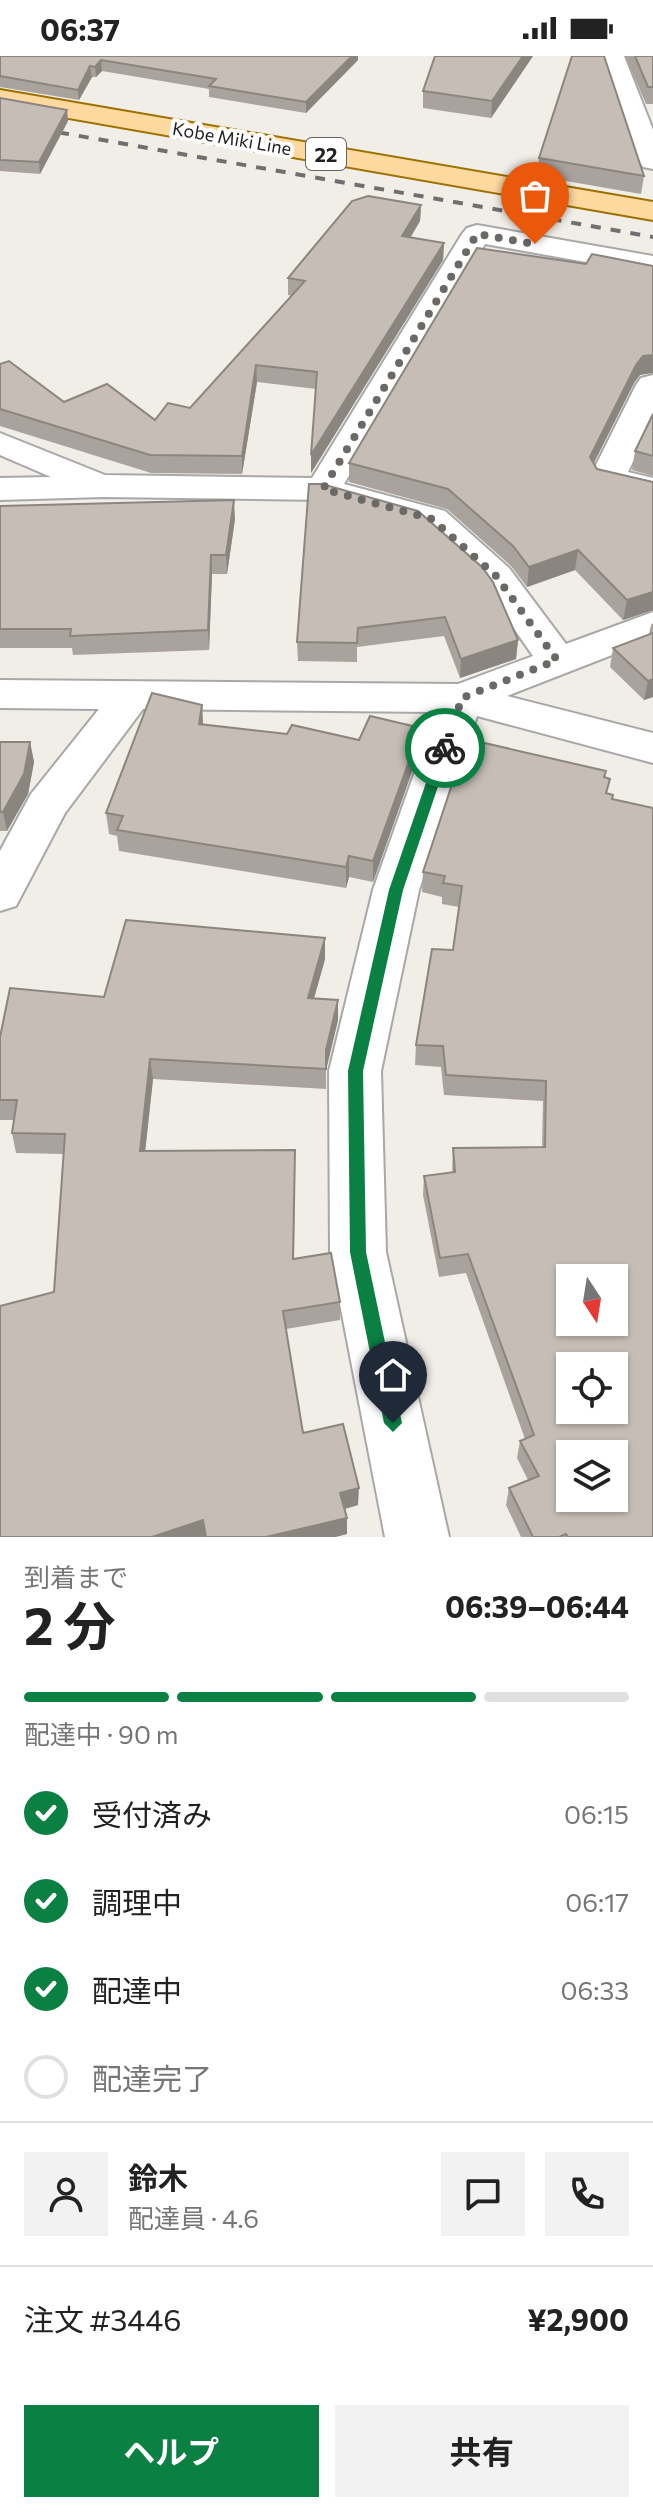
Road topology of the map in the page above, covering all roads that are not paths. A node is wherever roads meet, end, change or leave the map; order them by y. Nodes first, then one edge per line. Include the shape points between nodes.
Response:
1 (612, 56) edge
2 (0, 98) edge
3 (653, 161) edge
4 (653, 211) edge
5 (653, 265) edge
6 (653, 385) edge
7 (0, 443) edge
8 (103, 486) junction
9 (0, 489) edge
10 (323, 489) junction
11 (653, 489) edge
12 (653, 625) edge
13 (557, 660) junction
14 (0, 694) edge
15 (132, 695) junction
16 (462, 698) junction
17 (653, 748) edge
18 (0, 894) edge
19 (417, 1537) edge

1 - 3 street
2 - 4 main road, Kobe Miki Line / 22
5 - 10 street via 477,234
6 - 11 street via 608,477
7 - 8 street
8 - 9 street
8 - 10 street
10 - 13 street via 432,519 496,576
12 - 13 street
13 - 16 street
14 - 15 street
15 - 16 street
15 - 18 street via 47,805
16 - 17 street
16 - 19 street via 396,890 355,1071 358,1252

